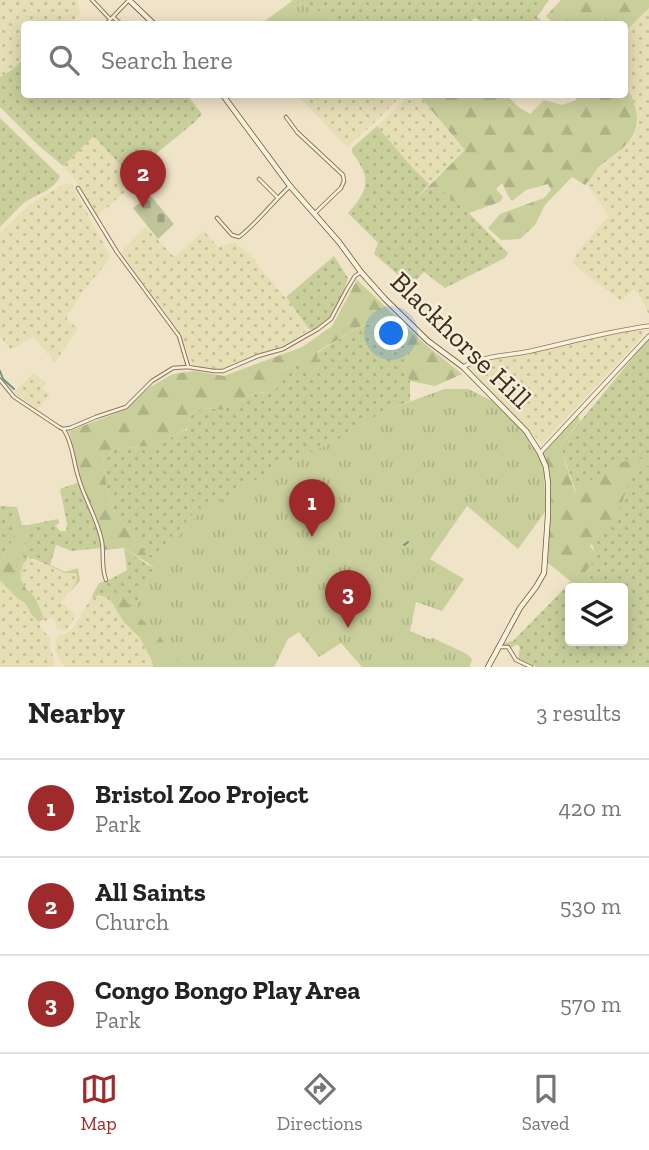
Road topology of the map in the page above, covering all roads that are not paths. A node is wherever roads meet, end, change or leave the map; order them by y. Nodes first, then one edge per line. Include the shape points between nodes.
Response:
1 (92, 0) edge
2 (129, 0) edge
3 (112, 18) junction
4 (109, 21) edge
5 (116, 21) edge
6 (151, 21) edge
7 (225, 98) edge
8 (286, 117) dead end
9 (260, 179) dead end
10 (290, 186) junction
11 (78, 188) dead end
12 (278, 198) junction
13 (314, 214) junction
14 (216, 225) dead end
15 (361, 272) junction
16 (648, 327) edge
17 (649, 336) edge
18 (645, 340) junction
19 (188, 367) junction
20 (463, 367) junction
21 (0, 380) edge
22 (70, 428) junction
23 (63, 429) junction
24 (68, 436) junction
25 (540, 453) junction
26 (106, 580) dead end
27 (499, 647) junction
28 (488, 667) edge
29 (531, 667) edge

1 - 3 street
2 - 3 street
2 - 6 main road
3 - 4 street
3 - 5 street
7 - 10 main road, Blackhorse Hill
8 - 13 street via 343,174 344,184
9 - 12 street
10 - 12 street
10 - 13 main road, Blackhorse Hill
11 - 19 street via 117,252 179,336
12 - 14 street via 239,237 219,220
13 - 15 main road, Blackhorse Hill
15 - 19 street via 331,319 290,346 223,371
15 - 20 main road, Blackhorse Hill via 428,341
16 - 18 street
16 - 20 street via 480,358
17 - 18 street
18 - 25 street
19 - 22 street via 159,375 126,407
20 - 25 main road, Blackhorse Hill via 526,431
21 - 23 street via 14,397
22 - 23 street
22 - 24 street
23 - 24 street
24 - 26 street via 77,475 100,534
25 - 27 main road, Blackhorse Hill via 548,483 545,568
27 - 28 main road, Blackhorse Hill
27 - 29 street via 508,647 514,658

